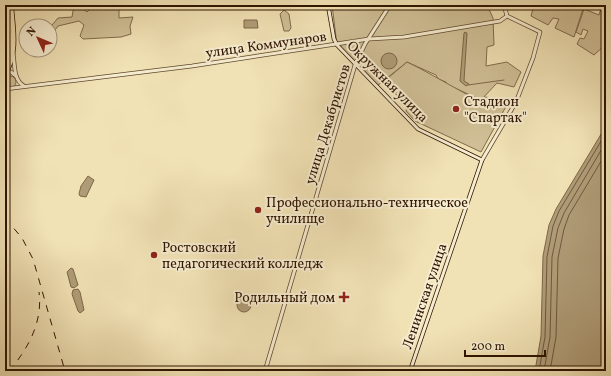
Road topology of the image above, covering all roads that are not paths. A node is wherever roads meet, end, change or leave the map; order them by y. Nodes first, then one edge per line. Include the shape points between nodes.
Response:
1 (10, 5) edge
2 (328, 5) edge
3 (390, 5) edge
4 (504, 5) edge
5 (507, 16) junction
6 (369, 39) junction
7 (337, 45) junction
8 (13, 52) junction
9 (356, 65) junction
10 (5, 72) edge
11 (17, 78) junction
12 (26, 87) junction
13 (13, 88) junction
14 (6, 89) edge
15 (482, 160) junction
16 (265, 371) edge
17 (410, 371) edge

1 - 8 highway
1 - 10 highway via 10,49
2 - 7 street, Окружная улица
3 - 6 street, улица Декабристов
4 - 5 street
5 - 6 street, улица Коммунаров via 500,21 460,29
5 - 15 street, Ленинская улица via 540,32 516,102
6 - 7 street, улица Коммунаров
6 - 9 street, улица Декабристов
7 - 9 street, Окружная улица
7 - 12 street, улица Коммунаров
8 - 10 highway
8 - 11 street
9 - 15 street, Окружная улица via 418,129
9 - 16 street, улица Декабристов
10 - 11 street via 11,72
11 - 12 street
11 - 13 street via 17,86
12 - 13 street, улица Коммунаров
13 - 14 street, улица Коммунаров
15 - 17 street, Ленинская улица

